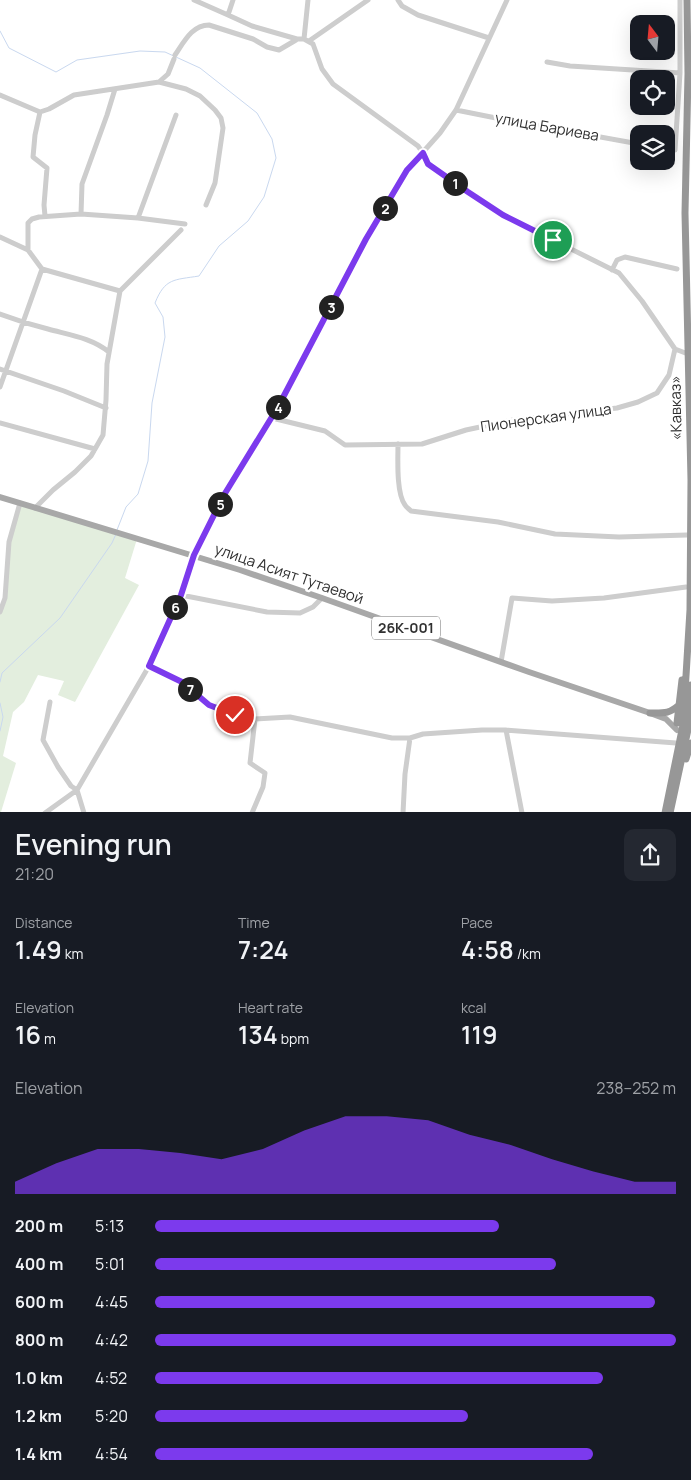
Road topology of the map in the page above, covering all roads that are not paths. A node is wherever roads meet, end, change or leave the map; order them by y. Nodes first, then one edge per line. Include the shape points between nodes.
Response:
1 (194, 0) edge
2 (233, 0) edge
3 (308, 0) edge
4 (368, 0) edge
5 (398, 0) edge
6 (507, 0) edge
7 (680, 0) edge
8 (687, 0) edge
9 (228, 15) junction
10 (489, 38) junction
11 (297, 39) junction
12 (307, 40) junction
13 (547, 62) dead end
14 (680, 73) junction
15 (159, 82) junction
16 (115, 88) junction
17 (0, 95) edge
18 (456, 110) junction
19 (40, 112) junction
20 (176, 115) dead end
21 (630, 142) edge
22 (675, 150) edge
23 (423, 153) junction
24 (206, 205) dead end
25 (81, 214) junction
26 (45, 216) junction
27 (138, 218) junction
28 (185, 224) dead end
29 (181, 230) dead end
30 (0, 237) edge
31 (28, 250) junction
32 (42, 269) junction
33 (677, 269) dead end
34 (612, 270) junction
35 (120, 291) junction
36 (0, 314) edge
37 (22, 322) junction
38 (675, 349) junction
39 (109, 352) junction
40 (688, 354) junction
41 (3, 370) edge
42 (0, 387) edge
43 (106, 408) junction
44 (272, 418) junction
45 (0, 423) edge
46 (398, 444) junction
47 (95, 449) junction
48 (691, 480) edge
49 (0, 497) edge
50 (20, 503) junction
51 (35, 508) junction
52 (687, 535) junction
53 (691, 552) edge
54 (194, 555) junction
55 (686, 587) junction
56 (181, 595) junction
57 (322, 598) junction
58 (0, 612) edge
59 (501, 662) junction
60 (149, 666) junction
61 (691, 685) edge
62 (50, 702) dead end
63 (679, 705) junction
64 (650, 713) junction
65 (255, 719) junction
66 (681, 722) edge
67 (506, 730) junction
68 (689, 736) edge
69 (410, 738) junction
70 (676, 743) junction
71 (691, 743) edge
72 (689, 756) edge
73 (77, 790) junction
74 (45, 812) edge
75 (84, 812) edge
76 (252, 812) edge
77 (403, 812) edge
78 (522, 812) edge
79 (663, 812) edge
80 (670, 812) edge
81 (674, 812) edge

1 - 9 street
2 - 9 street
3 - 12 street
4 - 12 street
5 - 10 street via 418,15
6 - 10 street
7 - 14 street
8 - 40 highway, «Кавказ» via 685,213
9 - 11 street via 252,26
10 - 18 street
11 - 12 street
11 - 15 street via 279,50 244,36 202,25 189,35 168,74
12 - 23 street via 313,44 322,69 333,84 418,146
13 - 14 street
14 - 22 street
15 - 16 street
15 - 24 street via 200,96 220,118 223,128 215,183
16 - 19 street via 74,94
16 - 25 street via 82,184
17 - 19 street
18 - 21 street, улица Бариева
18 - 23 street
19 - 26 street via 33,157 47,168
20 - 27 street
23 - 34 street via 428,164 503,215
23 - 44 street via 407,170 366,239
25 - 26 street
25 - 27 street
26 - 31 street via 28,222
27 - 28 street
29 - 35 street
30 - 31 street
31 - 32 street
32 - 35 street
32 - 37 street
33 - 34 street via 625,257 617,260
34 - 38 street via 620,273
35 - 39 street
36 - 37 street
37 - 39 street via 82,338
37 - 41 street
38 - 40 street
38 - 46 street, Пионерская улица via 669,375 657,393 638,402 617,408 513,420 422,444
39 - 43 street
40 - 48 highway, «Кавказ»
41 - 42 street
41 - 43 street
43 - 47 street via 103,435
44 - 46 street, Пионерская улица via 325,431 345,445
44 - 54 street via 224,495
45 - 47 street
46 - 52 street via 400,492 404,504 411,510 498,522 554,534 619,537
47 - 51 street
48 - 52 highway, «Кавказ»
48 - 53 highway, «Кавказ»
49 - 50 main road, улица Асият Тутаевой / 26К-001
50 - 51 main road, улица Асият Тутаевой / 26К-001
50 - 58 street via 9,542 5,598
51 - 54 main road, улица Асият Тутаевой / 26К-001
52 - 55 highway, «Кавказ»
53 - 79 highway, «Кавказ» via 683,726
54 - 56 street
54 - 57 main road, улица Асият Тутаевой / 26К-001
55 - 59 street via 611,597 512,598
55 - 63 highway, «Кавказ» via 685,656
56 - 57 street via 267,612 300,613
56 - 60 street
57 - 59 main road, улица Асият Тутаевой / 26К-001
59 - 64 main road, улица Асият Тутаевой / 26К-001
60 - 65 street via 182,682 209,705
60 - 73 street
61 - 80 highway via 689,725
62 - 73 street via 43,740 58,767
63 - 64 highway via 673,711
63 - 66 highway, «Кавказ»
64 - 66 main road
64 - 66 main road, улица Асият Тутаевой
65 - 69 street via 290,717 392,738
65 - 76 street via 250,763 265,773 263,787
66 - 68 main road, улица Асият Тутаевой
66 - 70 highway, «Кавказ»
67 - 69 street via 423,734
67 - 70 street
67 - 78 street
69 - 77 street
70 - 79 highway, «Кавказ»
71 - 72 highway
72 - 81 highway
73 - 74 street
73 - 75 street

